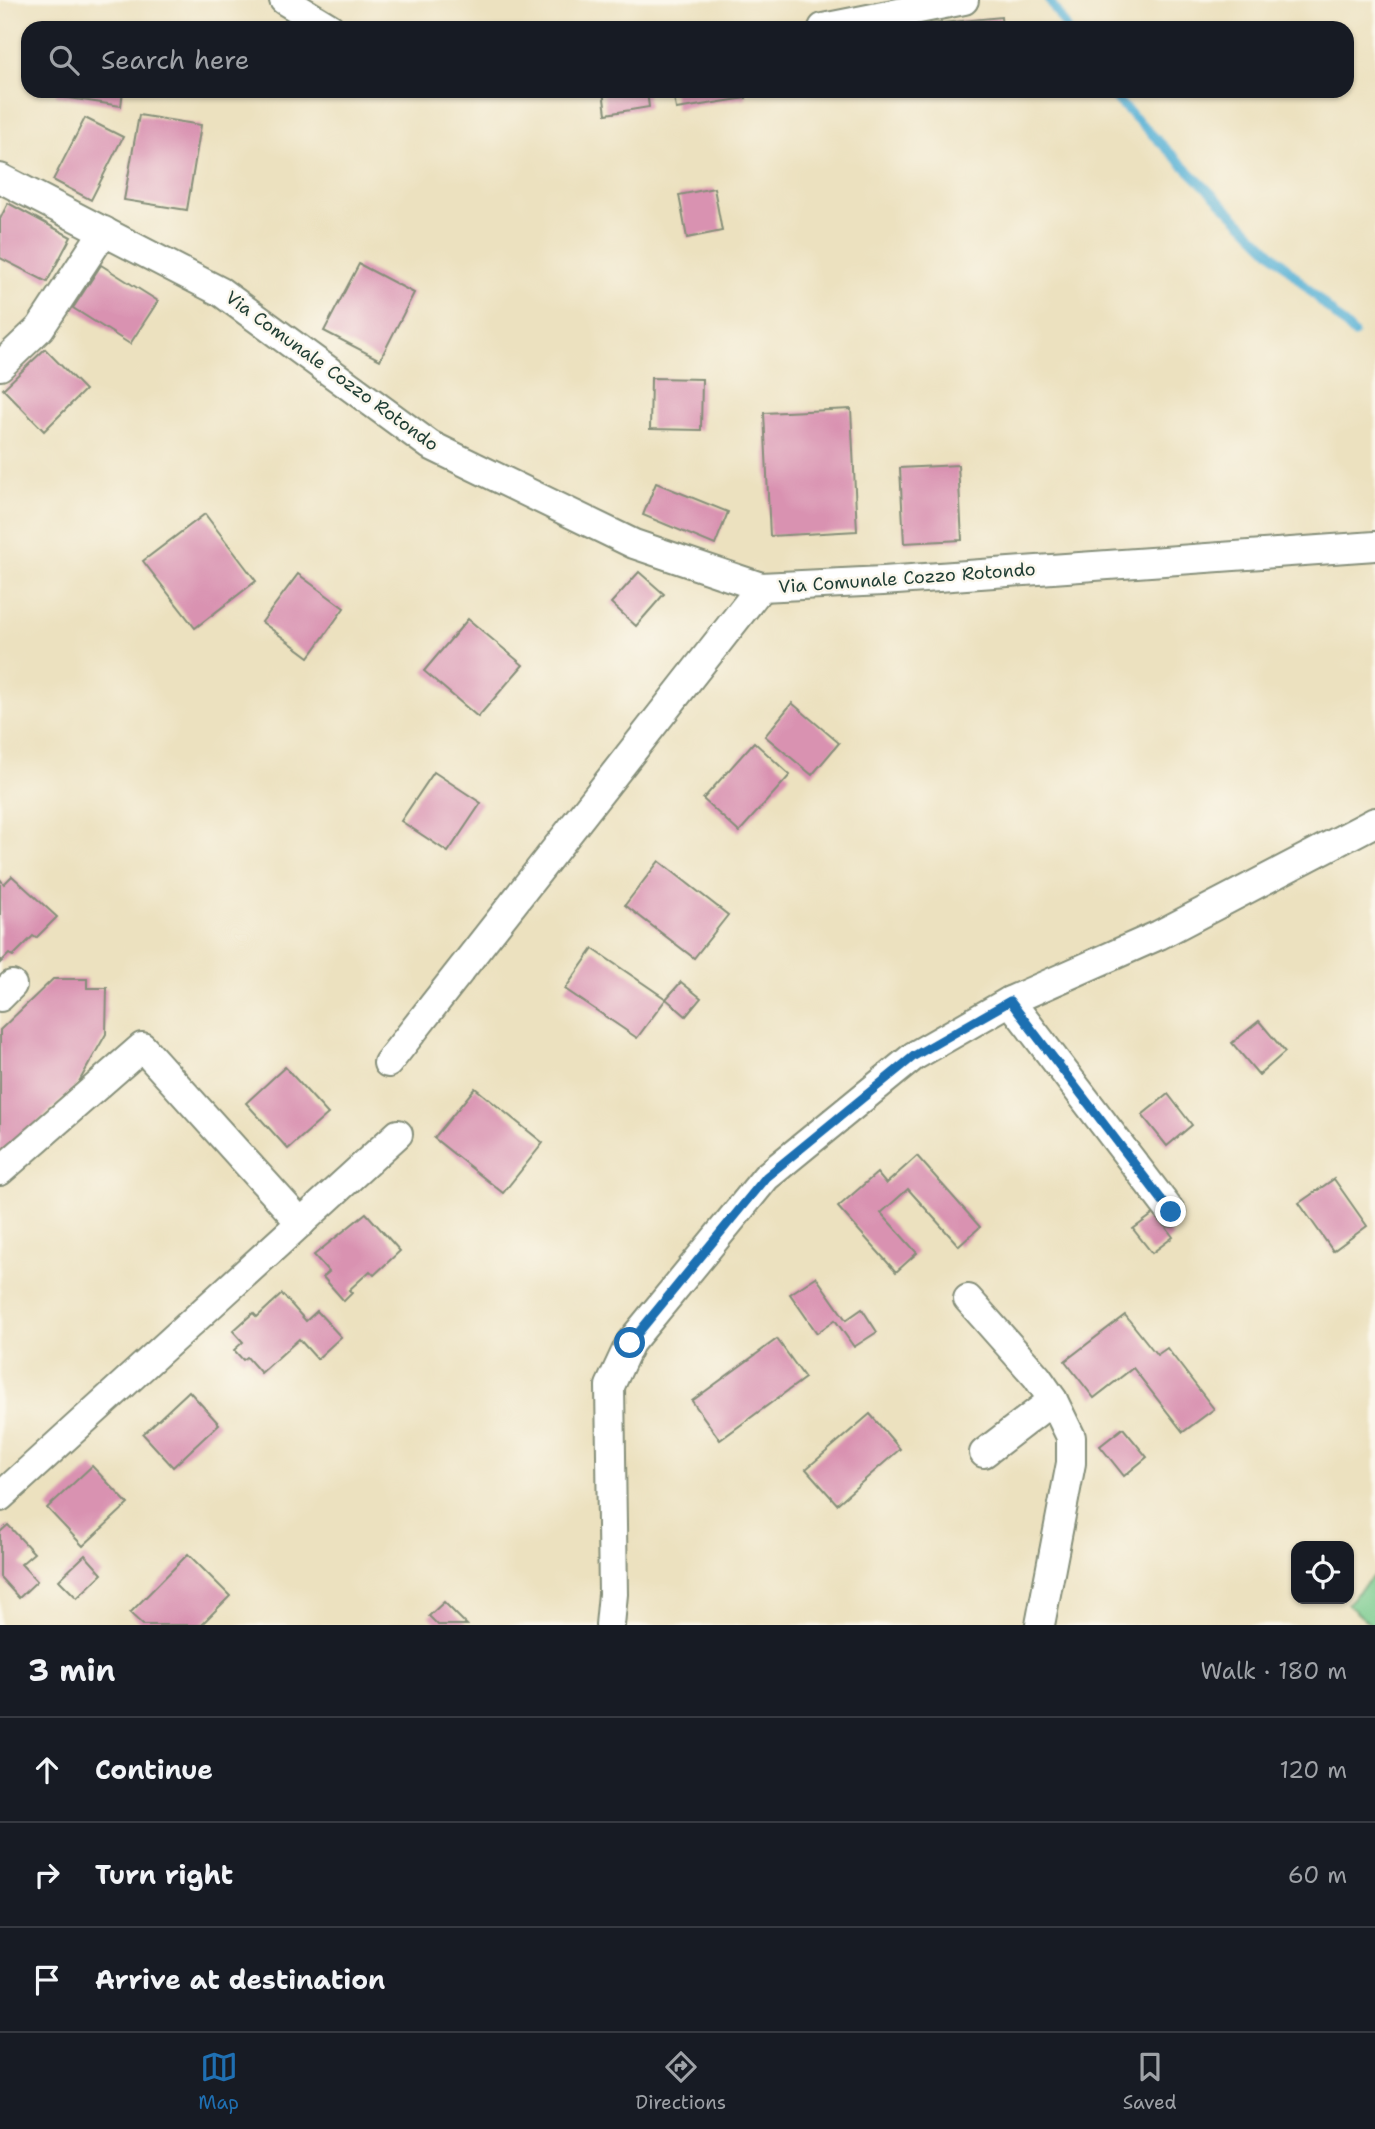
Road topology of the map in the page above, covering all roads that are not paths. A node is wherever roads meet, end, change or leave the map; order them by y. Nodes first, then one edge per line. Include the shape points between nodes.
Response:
1 (284, 0) edge
2 (964, 0) edge
3 (318, 21) edge
4 (858, 21) edge
5 (0, 178) edge
6 (104, 231) junction
7 (0, 366) edge
8 (1375, 545) edge
9 (761, 587) junction
10 (1375, 822) edge
11 (1010, 1001) junction
12 (388, 1063) dead end
13 (398, 1134) dead end
14 (0, 1171) edge
15 (1171, 1212) dead end
16 (301, 1223) junction
17 (968, 1299) dead end
18 (1053, 1400) junction
19 (984, 1453) dead end
20 (0, 1497) edge
21 (610, 1625) edge
22 (1040, 1625) edge

1 - 3 street
2 - 4 street
5 - 6 street, Via Comunale Cozzo Rotondo
6 - 7 street via 40,328
6 - 9 street, Via Comunale Cozzo Rotondo via 220,292 430,445 634,544
8 - 9 street, Via Comunale Cozzo Rotondo
9 - 12 street
10 - 11 street via 1159,935
11 - 15 street
11 - 21 street via 914,1056 766,1177 630,1343 610,1386
13 - 16 street
14 - 16 street via 142,1047
16 - 20 street
17 - 18 street
18 - 19 street
18 - 22 street via 1071,1437 1071,1463

